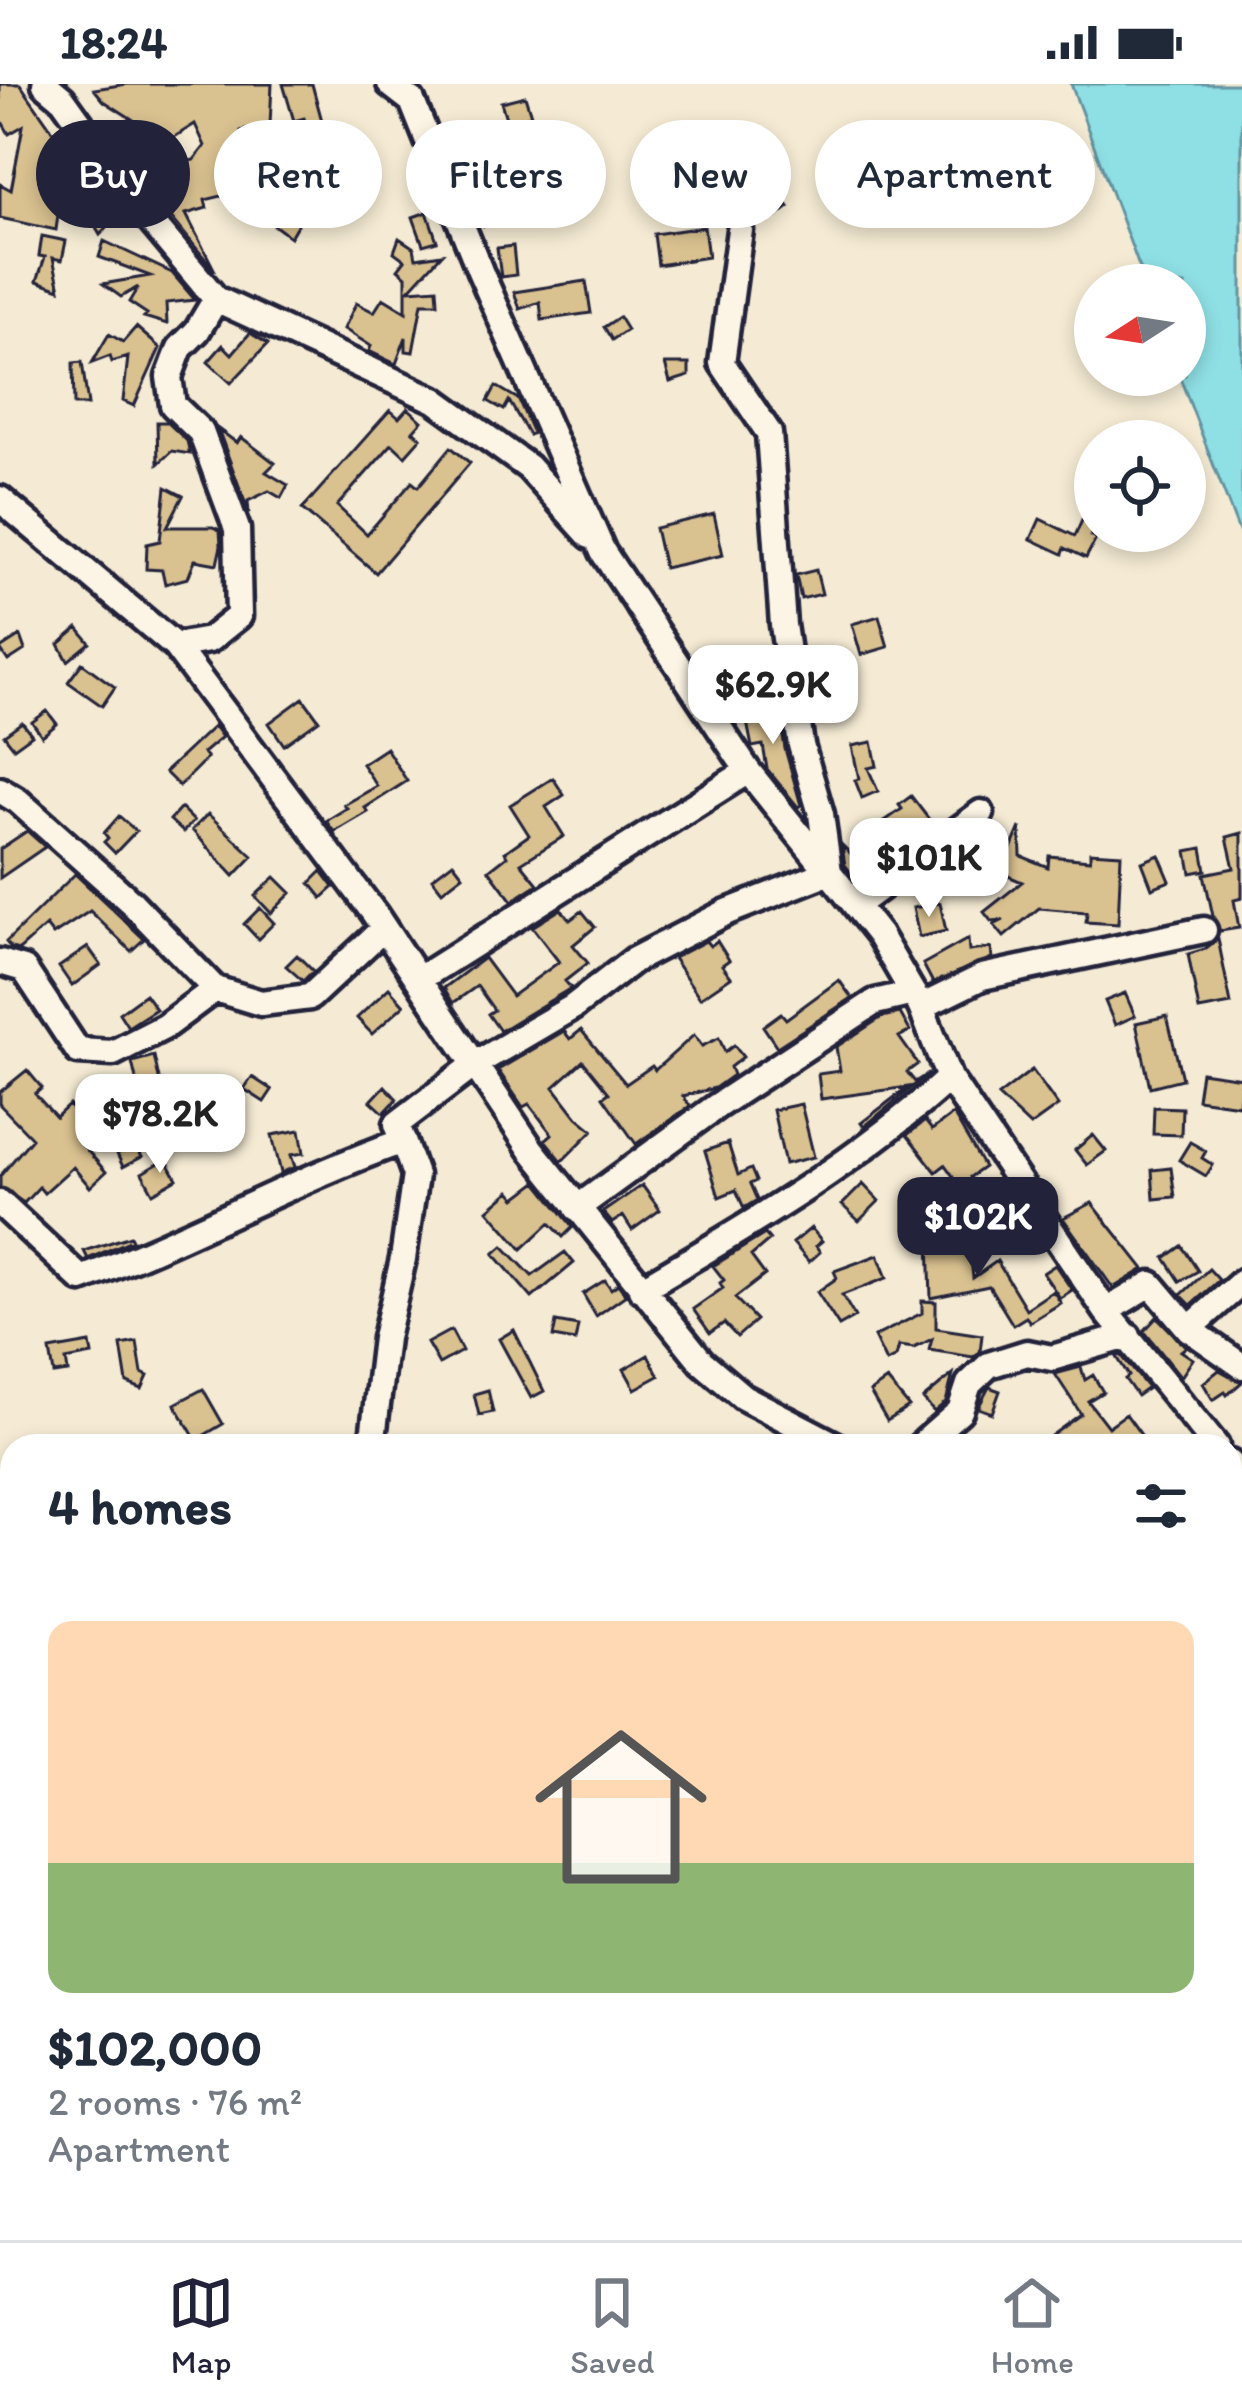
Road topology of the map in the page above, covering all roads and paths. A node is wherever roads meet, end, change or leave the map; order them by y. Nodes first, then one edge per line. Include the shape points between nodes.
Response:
1 (45, 84) edge
2 (390, 84) edge
3 (740, 230) dead end
4 (216, 299) junction
5 (0, 499) edge
6 (603, 552) junction
7 (175, 646) junction
8 (748, 771) junction
9 (0, 790) edge
10 (981, 813) dead end
11 (829, 872) junction
12 (856, 904) junction
13 (384, 928) junction
14 (1204, 930) dead end
15 (0, 962) edge
16 (419, 979) junction
17 (214, 989) junction
18 (917, 1000) junction
19 (477, 1063) junction
20 (949, 1078) junction
21 (403, 1142) junction
22 (0, 1203) edge
23 (577, 1208) junction
24 (1242, 1282) edge
25 (641, 1288) junction
26 (1106, 1311) junction
27 (1189, 1329) junction
28 (1128, 1336) junction
29 (1242, 1366) edge
30 (373, 1434) edge
31 (814, 1434) edge
32 (934, 1434) edge
33 (1206, 1434) edge

1 - 4 street
2 - 6 street via 412,101
3 - 11 street via 722,363 769,433 786,645
4 - 6 street via 435,400 528,467
4 - 7 street via 170,376 173,405 201,432 237,529 239,616 209,640
5 - 7 street
6 - 8 street
7 - 13 street
8 - 11 street
8 - 16 street
9 - 17 street via 132,903
10 - 12 street
11 - 12 street
11 - 19 street via 634,960
12 - 18 street
13 - 16 street
13 - 17 street via 310,997 261,1004
14 - 18 street via 982,977
15 - 17 street via 24,969 78,1051 113,1053
16 - 19 street
18 - 20 street
18 - 23 street via 874,1002
19 - 21 street via 397,1124
19 - 23 street
20 - 25 street via 813,1183
20 - 26 street
21 - 22 street via 81,1279
21 - 30 street via 415,1175
23 - 25 street
24 - 27 street
25 - 31 street via 702,1362 743,1397
26 - 27 street via 1150,1285
26 - 28 street
27 - 29 street
28 - 32 street via 1052,1358 1028,1353 989,1365 969,1384 960,1411
28 - 33 street

